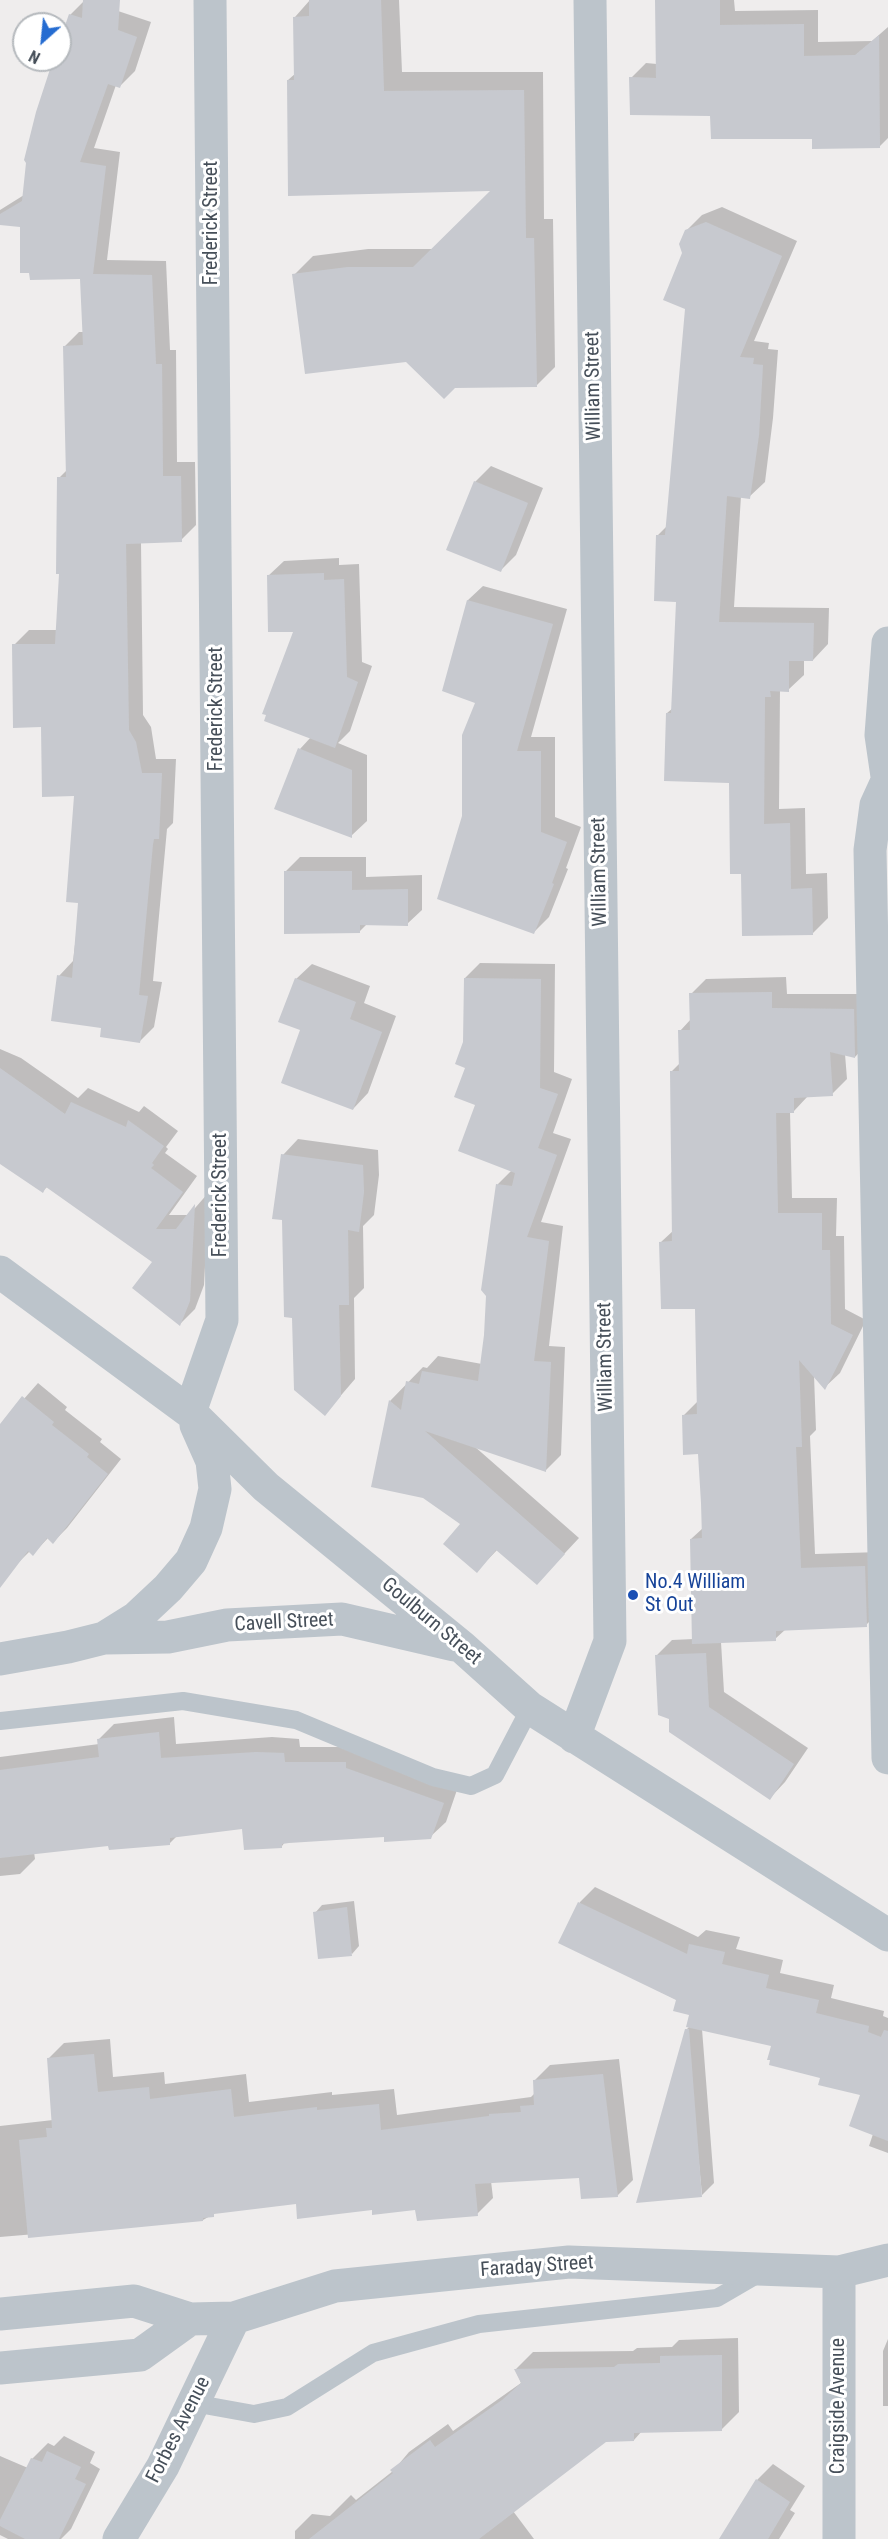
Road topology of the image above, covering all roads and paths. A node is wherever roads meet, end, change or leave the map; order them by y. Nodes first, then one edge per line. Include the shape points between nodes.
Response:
1 (210, 0) edge
2 (590, 0) edge
3 (888, 644) edge
4 (887, 782) edge
5 (0, 1272) edge
6 (190, 1412) junction
7 (104, 1638) junction
8 (462, 1647) junction
9 (0, 1659) edge
10 (531, 1708) junction
11 (0, 1720) edge
12 (574, 1737) junction
13 (888, 1758) edge
14 (888, 1929) edge
15 (888, 2260) edge
16 (764, 2271) junction
17 (839, 2272) junction
18 (0, 2314) edge
19 (234, 2318) junction
20 (190, 2319) junction
21 (0, 2368) edge
22 (193, 2403) junction
23 (119, 2539) edge
24 (839, 2539) edge

1 - 6 street, Frederick Street via 222,1320
2 - 12 street, William Street via 610,1641
3 - 4 street via 881,735
4 - 13 street via 876,805 870,850
5 - 6 street, Goulburn Street
6 - 7 street, Cavell Street via 212,1461 215,1489 206,1528 191,1561 168,1588 136,1618
6 - 8 street, Goulburn Street via 266,1487
7 - 8 street, Cavell Street via 168,1637 227,1625 342,1619
7 - 9 street, Cavell Street
8 - 10 street, Goulburn Street
10 - 11 lane via 495,1775 471,1786 433,1777 296,1720 183,1701
10 - 12 street, Goulburn Street
12 - 14 street, Goulburn Street
15 - 17 street, Faraday Street
16 - 17 street, Faraday Street
16 - 19 street, Faraday Street via 569,2262 335,2286
16 - 22 lane via 717,2298 479,2324 373,2353 286,2407 254,2414
17 - 24 street, Craigside Avenue
18 - 20 street, Faraday Street via 134,2301
19 - 20 street, Faraday Street
19 - 22 street, Forbes Avenue
20 - 21 street via 140,2355
22 - 23 street, Forbes Avenue via 164,2466

